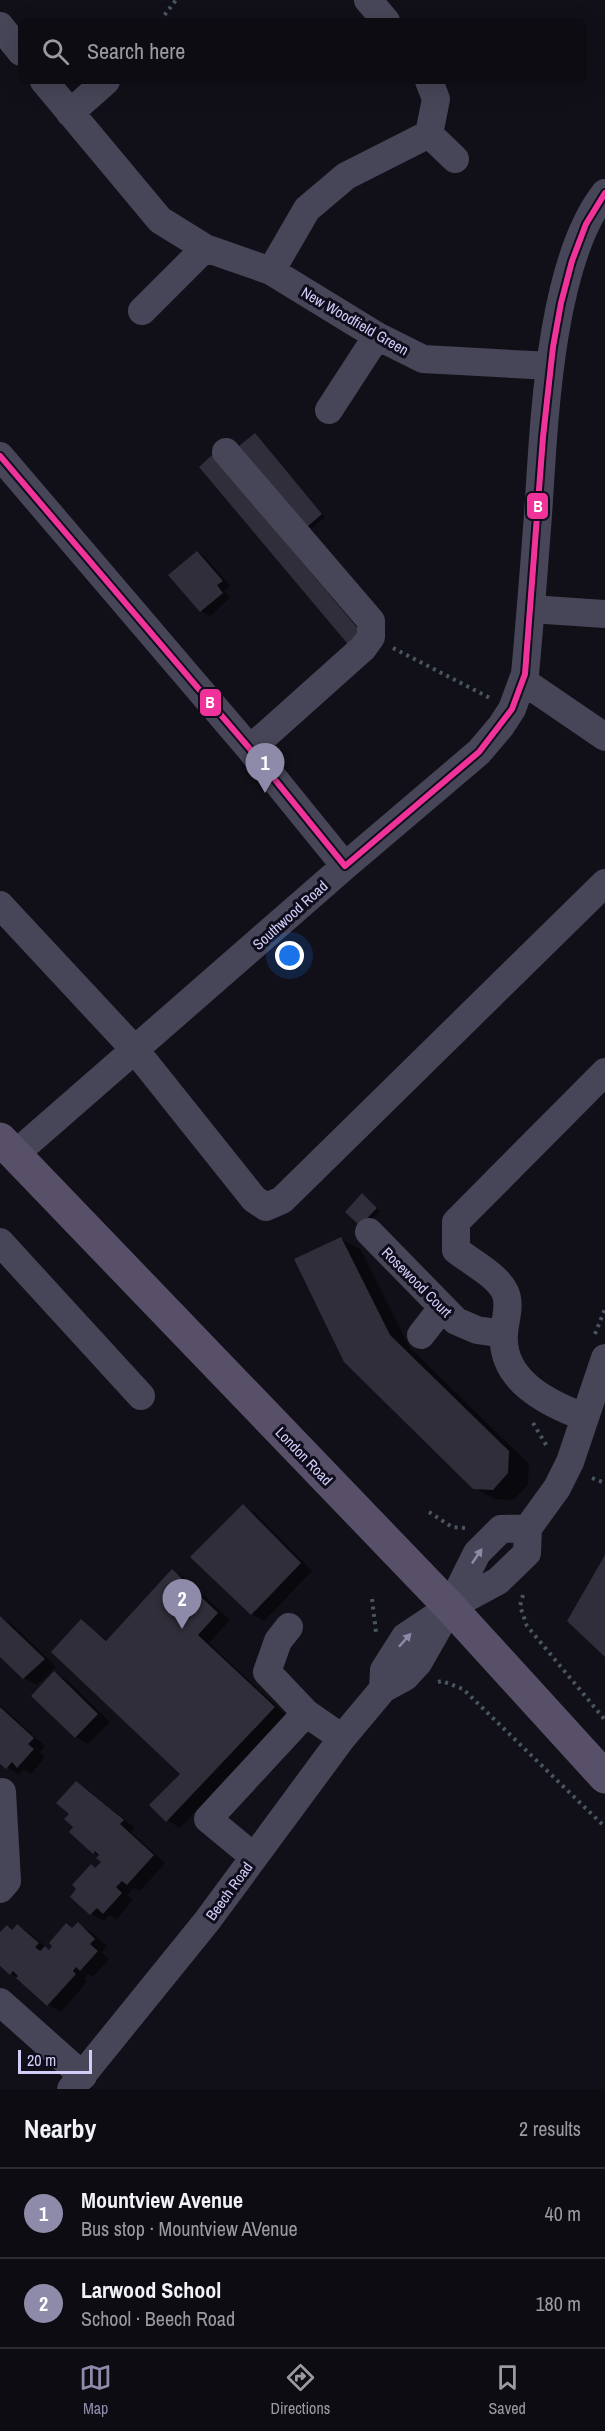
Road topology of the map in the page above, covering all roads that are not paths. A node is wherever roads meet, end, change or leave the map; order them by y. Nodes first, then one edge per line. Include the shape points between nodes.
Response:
1 (368, 0) edge
2 (383, 18) edge
3 (0, 26) edge
4 (18, 48) edge
5 (46, 84) edge
6 (103, 84) edge
7 (430, 84) edge
8 (70, 113) junction
9 (429, 134) junction
10 (454, 159) dead end
11 (605, 193) edge
12 (205, 248) junction
13 (271, 271) junction
14 (142, 311) dead end
15 (377, 336) junction
16 (550, 366) junction
17 (328, 410) dead end
18 (226, 452) dead end
19 (0, 456) edge
20 (531, 609) junction
21 (605, 614) edge
22 (523, 681) junction
23 (605, 737) edge
24 (250, 749) junction
25 (345, 866) junction
26 (605, 883) edge
27 (0, 905) edge
28 (135, 1050) junction
29 (605, 1072) edge
30 (7, 1147) edge
31 (369, 1232) dead end
32 (0, 1242) edge
33 (442, 1308) junction
34 (504, 1334) junction
35 (421, 1335) dead end
36 (599, 1350) edge
37 (141, 1396) dead end
38 (584, 1417) junction
39 (450, 1607) junction
40 (289, 1628) dead end
41 (306, 1713) junction
42 (342, 1738) junction
43 (605, 1777) edge
44 (2, 1792) dead end
45 (254, 1857) junction
46 (0, 1889) edge
47 (0, 2001) edge
48 (77, 2082) edge

1 - 2 street
3 - 4 street
5 - 8 street, New Woodfield Green
6 - 8 street
7 - 9 street via 436,99
8 - 12 street, New Woodfield Green via 160,220
9 - 10 street
9 - 13 street via 346,176 307,209
11 - 16 street, Southwood Road via 592,209 567,275
12 - 13 street, New Woodfield Green
12 - 14 street
13 - 15 street, New Woodfield Green
15 - 16 street, New Woodfield Green via 423,359
15 - 17 street
16 - 20 street, Southwood Road
18 - 24 street via 371,621 371,637 363,648
19 - 24 street
20 - 21 street
20 - 22 street, Southwood Road
22 - 23 street
22 - 25 street, Southwood Road via 512,709 479,752
24 - 25 street
25 - 28 street, Southwood Road
26 - 28 street via 282,1200 266,1207 254,1199
27 - 28 street
28 - 30 street, Southwood Road
29 - 34 street via 456,1222 456,1250 501,1284 506,1294
30 - 39 main road, London Road
31 - 33 street, Rosewood Court
32 - 37 street
33 - 34 street, Rosewood Court via 466,1326
33 - 35 street
34 - 38 street via 507,1356 519,1377 541,1398
36 - 38 street
38 - 39 street via 562,1479 528,1528 527,1553 498,1581
39 - 42 street, Beech Road via 418,1663 405,1677 382,1689
39 - 43 main road, London Road
40 - 41 street via 278,1641 267,1672
41 - 42 street
41 - 45 street via 208,1820
42 - 45 street, Beech Road
44 - 46 street via 7,1881
45 - 48 street, Beech Road via 207,1922
47 - 48 street

